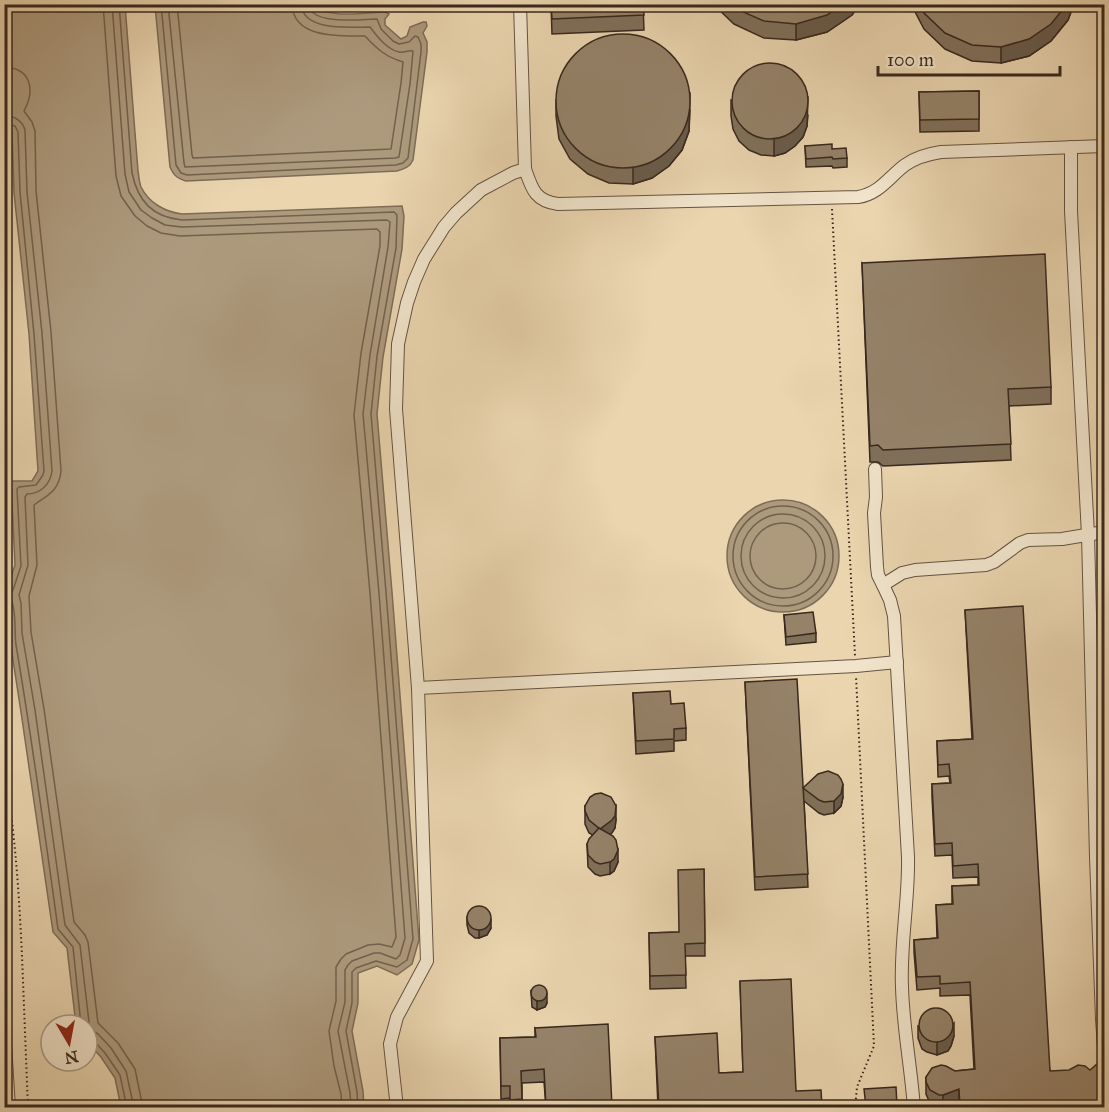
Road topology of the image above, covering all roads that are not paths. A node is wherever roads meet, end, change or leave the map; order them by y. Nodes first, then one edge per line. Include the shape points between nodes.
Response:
1 (520, 4) edge
2 (1104, 146) edge
3 (1071, 147) junction
4 (525, 169) junction
5 (875, 469) dead end
6 (1104, 532) edge
7 (1088, 535) junction
8 (883, 585) junction
9 (897, 662) junction
10 (418, 688) junction
11 (4, 1028) edge
12 (1104, 1047) edge
13 (9, 1107) edge
14 (397, 1107) edge
15 (914, 1107) edge

1 - 4 street
2 - 3 street
3 - 4 street via 928,154 905,165 877,191 858,197 558,204 545,201 536,193
3 - 7 street
4 - 10 street via 481,189 456,213 424,259 402,322 396,409
5 - 8 street via 877,567
6 - 7 street
7 - 8 street via 1028,540 986,565 915,570
7 - 12 street
8 - 9 street via 894,616
9 - 10 street
9 - 15 street via 909,857 901,963
10 - 14 street via 428,961 397,1017 390,1044
11 - 13 street

